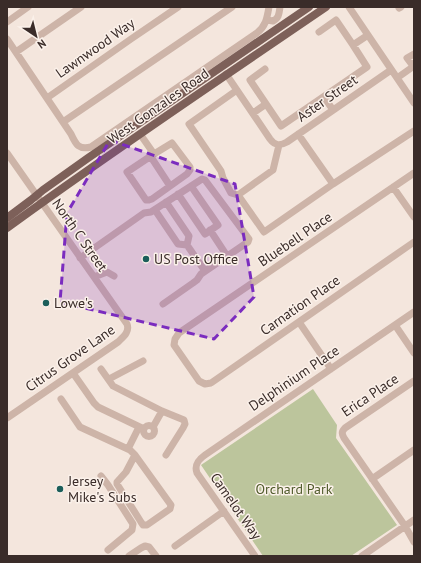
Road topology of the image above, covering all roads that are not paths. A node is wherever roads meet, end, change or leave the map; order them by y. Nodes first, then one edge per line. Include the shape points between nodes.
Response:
1 (28, 7) edge
2 (81, 7) edge
3 (178, 7) edge
4 (232, 7) edge
5 (268, 7) edge
6 (280, 7) edge
7 (310, 7) edge
8 (326, 7) edge
9 (349, 7) edge
10 (267, 20) junction
11 (7, 22) edge
12 (319, 32) dead end
13 (368, 35) junction
14 (7, 39) edge
15 (353, 45) junction
16 (16, 52) junction
17 (414, 54) edge
18 (413, 66) edge
19 (266, 69) dead end
20 (391, 70) junction
21 (226, 74) junction
22 (397, 78) junction
23 (237, 90) junction
24 (324, 97) junction
25 (47, 98) junction
26 (414, 103) edge
27 (266, 104) junction
28 (333, 110) junction
29 (253, 113) junction
30 (63, 122) junction
31 (414, 131) edge
32 (140, 134) junction
33 (298, 134) junction
34 (277, 144) junction
35 (7, 153) edge
36 (152, 156) junction
37 (414, 173) edge
38 (333, 184) junction
39 (170, 186) junction
40 (191, 186) junction
41 (393, 187) junction
42 (178, 194) junction
43 (37, 195) junction
44 (238, 195) junction
45 (166, 202) junction
46 (42, 203) junction
47 (155, 210) junction
48 (414, 217) edge
49 (7, 218) edge
50 (7, 228) edge
51 (207, 232) junction
52 (414, 242) edge
53 (187, 245) junction
54 (227, 256) junction
55 (80, 258) junction
56 (203, 272) junction
57 (114, 276) dead end
58 (94, 277) junction
59 (162, 304) dead end
60 (414, 312) edge
61 (299, 322) junction
62 (395, 325) junction
63 (127, 332) joint
64 (414, 353) edge
65 (143, 361) dead end
66 (101, 369) dead end
67 (331, 369) junction
68 (73, 373) junction
69 (109, 379) junction
70 (199, 381) joint
71 (414, 381) edge
72 (61, 399) dead end
73 (162, 410) junction
74 (7, 418) edge
75 (141, 428) junction
76 (128, 449) junction
77 (414, 450) edge
78 (136, 455) junction
79 (166, 455) dead end
80 (196, 470) joint
81 (101, 476) dead end
82 (372, 479) junction
83 (224, 511) junction
84 (414, 520) edge
85 (405, 526) junction
86 (414, 542) edge
87 (175, 546) dead end
88 (108, 550) dead end
89 (129, 556) edge
90 (156, 556) edge
91 (255, 556) edge
92 (362, 556) edge

1 - 11 street
2 - 16 street
3 - 25 street, Lawnwood Way
4 - 30 street
5 - 10 street
6 - 10 street via 279,16 272,21
7 - 43 main road, West Gonzales Road
8 - 21 main road, West Gonzales Road
9 - 13 street
10 - 30 street via 257,33 91,147 78,146
12 - 15 street via 336,20
13 - 15 street
13 - 20 street
14 - 16 street
15 - 24 street via 367,67
16 - 25 street
17 - 18 street via 407,58
18 - 22 street
19 - 27 street via 250,80
20 - 22 street
20 - 28 street, Aster Street
21 - 23 street
21 - 32 main road, West Gonzales Road
22 - 26 street
23 - 29 street
23 - 44 street via 188,124 221,171 231,193
24 - 27 street via 281,126
24 - 28 street
25 - 30 street
27 - 29 street
28 - 33 street, Aster Street
29 - 34 street via 270,139
31 - 38 street
32 - 36 street
32 - 46 main road, West Gonzales Road
33 - 34 street, Aster Street via 287,142
33 - 38 street
34 - 44 street via 273,170
35 - 43 street, North C Street
36 - 39 street
36 - 39 street via 172,143 190,167 187,174
36 - 39 street via 127,172 146,200 152,199
37 - 41 street, Bluebell Place
38 - 44 street via 264,232
40 - 42 street
40 - 51 street via 218,225
40 - 54 street via 202,179 205,180 249,239
41 - 48 street
41 - 70 street, Bluebell Place via 179,333 174,345
42 - 45 street
42 - 51 street
43 - 46 street, North C Street
43 - 49 main road, West Gonzales Road
45 - 47 street
45 - 53 street via 189,236
46 - 50 main road, West Gonzales Road
46 - 55 street, North C Street
47 - 53 street via 178,244
47 - 55 street via 144,213
51 - 54 street
52 - 61 street, Carnation Place
53 - 56 street
54 - 56 street
55 - 58 street, North C Street
56 - 59 street via 197,280
57 - 58 street via 107,272
58 - 63 street, North C Street via 127,324
60 - 62 street, Delphinium Place
61 - 67 street
61 - 70 street, Carnation Place via 211,383
62 - 64 street
62 - 67 street, Delphinium Place
63 - 68 street, Citrus Grove Lane via 118,342
65 - 69 street
66 - 69 street
67 - 80 street, Delphinium Place via 205,455 197,462
68 - 74 street, Citrus Grove Lane
68 - 75 street via 98,407
69 - 73 street via 113,386
71 - 82 street, Erica Place via 342,432
72 - 76 street via 80,427
73 - 75 street via 153,427
73 - 79 street via 185,422
75 - 76 street
76 - 78 street
77 - 82 street
78 - 78 street via 117,484 144,525 149,524 171,506
80 - 83 street, Camelot Way
81 - 88 street via 133,524 132,530
82 - 85 street
83 - 87 street
83 - 91 street, Camelot Way
84 - 85 street
85 - 86 street
85 - 92 street
89 - 90 street via 145,546

